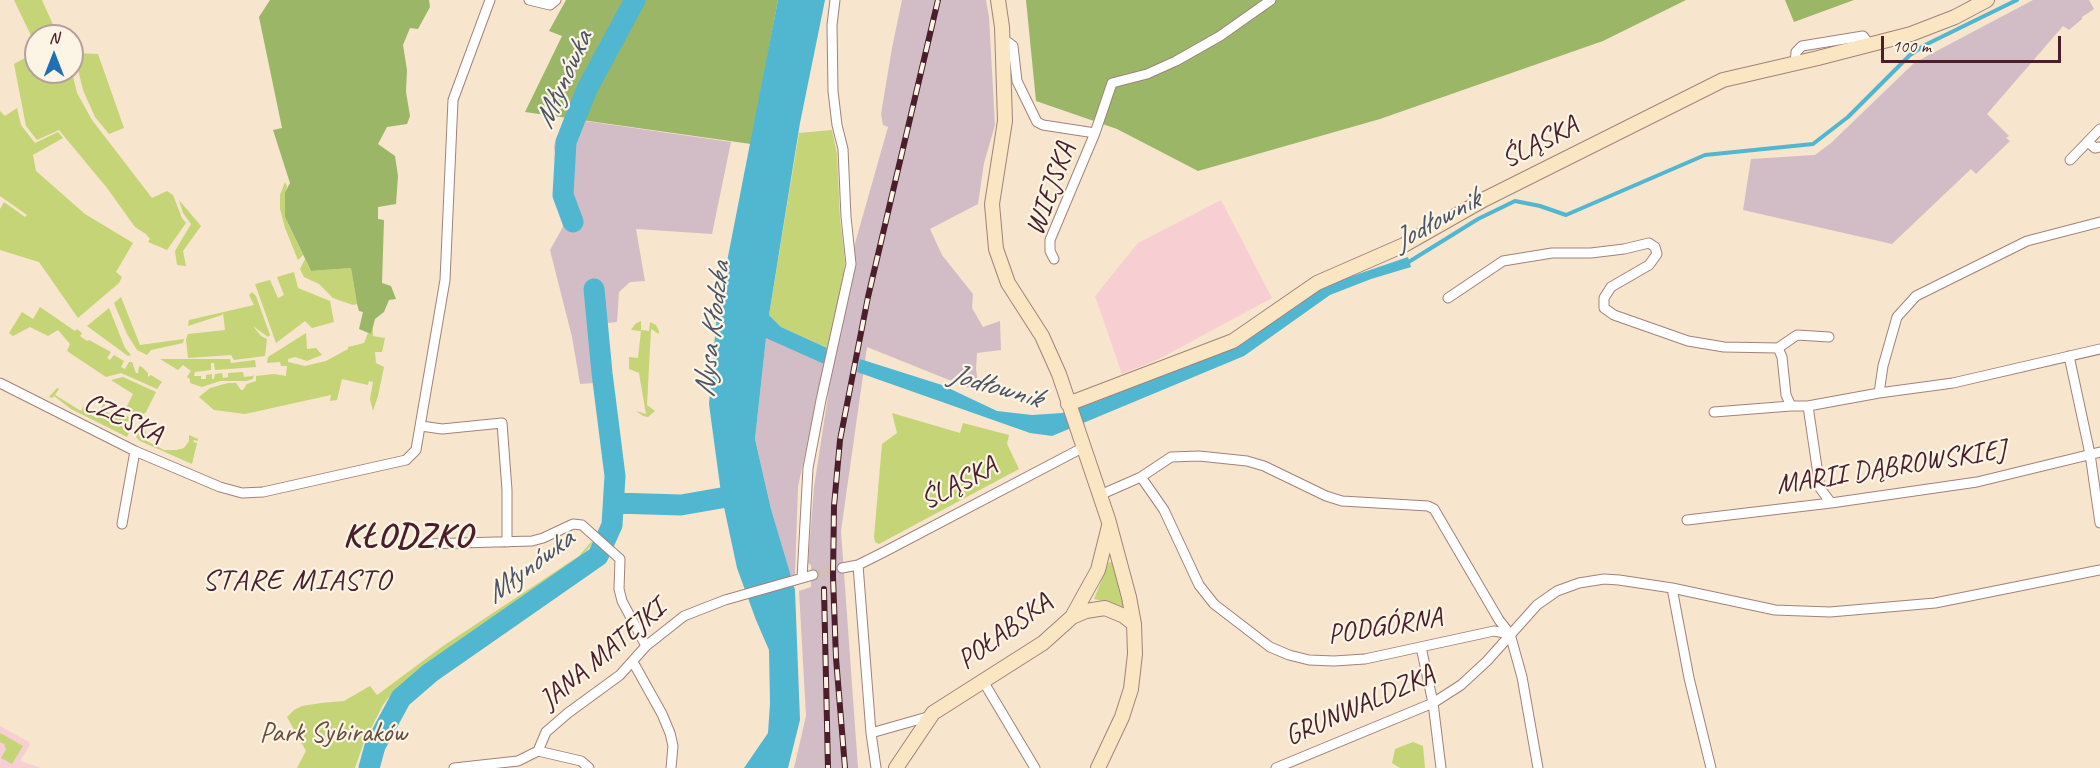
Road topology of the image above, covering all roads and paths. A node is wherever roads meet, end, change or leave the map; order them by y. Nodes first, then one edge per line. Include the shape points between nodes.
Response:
1 (490, 0) edge
2 (529, 0) edge
3 (556, 0) edge
4 (835, 0) edge
5 (998, 0) edge
6 (1271, 0) edge
7 (1987, 0) edge
8 (1002, 39) junction
9 (2100, 129) edge
10 (1095, 133) junction
11 (2088, 142) junction
12 (2100, 147) edge
13 (2070, 160) dead end
14 (2100, 222) edge
15 (1054, 259) dead end
16 (1448, 298) dead end
17 (1829, 337) dead end
18 (1778, 348) junction
19 (2100, 349) edge
20 (2069, 356) junction
21 (1, 386) edge
22 (1879, 393) junction
23 (1069, 406) junction
24 (1791, 406) junction
25 (1808, 406) junction
26 (1714, 412) dead end
27 (421, 426) junction
28 (1084, 447) junction
29 (135, 451) junction
30 (2095, 453) edge
31 (1141, 477) junction
32 (1100, 495) junction
33 (1831, 503) junction
34 (1687, 520) dead end
35 (2100, 523) edge
36 (122, 524) dead end
37 (1109, 524) junction
38 (507, 542) junction
39 (423, 544) dead end
40 (858, 565) junction
41 (842, 568) tunnel mouth
42 (2100, 570) edge
43 (813, 575) tunnel mouth
44 (797, 579) junction
45 (1672, 588) junction
46 (1072, 617) junction
47 (1134, 624) junction
48 (1510, 634) junction
49 (645, 646) junction
50 (1421, 647) junction
51 (633, 662) junction
52 (983, 681) junction
53 (1433, 703) junction
54 (931, 716) junction
55 (871, 733) junction
56 (538, 751) junction
57 (585, 765) edge
58 (454, 768) edge
59 (671, 768) edge
60 (876, 768) edge
61 (896, 768) edge
62 (1035, 768) edge
63 (1098, 768) edge
64 (1276, 768) edge
65 (1441, 768) edge
66 (1538, 768) edge
67 (1711, 768) edge

1 - 27 street via 453,100 445,280
2 - 3 street via 550,5
4 - 44 street via 833,80 843,149 851,264 808,468
5 - 8 main road
6 - 10 street, WIEJSKA via 1176,61 1112,83
7 - 23 main road, ŚLĄSKA via 1911,34 1723,80 1485,199 1404,245 1317,283 1233,340
8 - 10 street, WIEJSKA via 1013,46 1017,81 1037,122
8 - 23 main road via 1005,121 993,194 994,238 1004,275 1048,347
9 - 11 street
10 - 15 street, WIEJSKA via 1050,240
11 - 12 street
11 - 13 street
14 - 22 street via 2027,241 1916,296 1897,317
16 - 18 street via 1503,261 1649,243 1657,254 1649,265 1611,287 1604,298 1604,308 1688,341 1724,347
17 - 18 street via 1797,335
18 - 24 street
19 - 20 street
20 - 22 street via 1953,384
20 - 30 street
21 - 29 street, CZESKA
22 - 25 street
23 - 28 main road
24 - 25 street
24 - 26 street
25 - 33 street via 1820,488
27 - 29 street, CZESKA via 416,450 404,462 263,492 229,489
27 - 38 street via 442,429 502,423
28 - 32 main road
28 - 40 street, ŚLĄSKA
29 - 36 street
30 - 33 street, MARII DĄBROWSKIEJ via 1977,482
30 - 35 street
31 - 32 street
31 - 48 street via 1171,457 1227,458 1264,466 1342,501 1428,506 1434,509
31 - 50 street, PODGÓRNA via 1164,510 1198,585 1214,604 1270,647 1309,660 1334,661
32 - 37 main road
33 - 34 street, MARII DĄBROWSKIEJ
37 - 46 main road, POŁABSKA via 1098,570
37 - 47 main road
38 - 39 street
38 - 49 street via 543,538 573,524 582,525 620,559 622,601
40 - 41 street
40 - 55 street
42 - 45 street, GRUNWALDZKA via 1935,603 1838,612 1775,610
43 - 44 street, JANA MATEJKI
44 - 49 street, JANA MATEJKI via 684,615
45 - 48 street, GRUNWALDZKA via 1604,579 1568,586 1530,611
45 - 67 street
46 - 47 main road via 1086,610 1105,608
46 - 52 main road, POŁABSKA via 1043,643
47 - 63 main road via 1131,689
48 - 50 street, PODGÓRNA via 1494,631
48 - 53 street, GRUNWALDZKA via 1461,685
48 - 66 street
49 - 51 street, JANA MATEJKI
50 - 53 street
51 - 56 street, JANA MATEJKI via 546,732
51 - 59 street via 670,732
52 - 54 main road, POŁABSKA
52 - 62 street
53 - 64 street, GRUNWALDZKA
53 - 65 street
54 - 55 street
54 - 61 main road, POŁABSKA
55 - 60 street
56 - 57 street
56 - 58 street via 518,761

